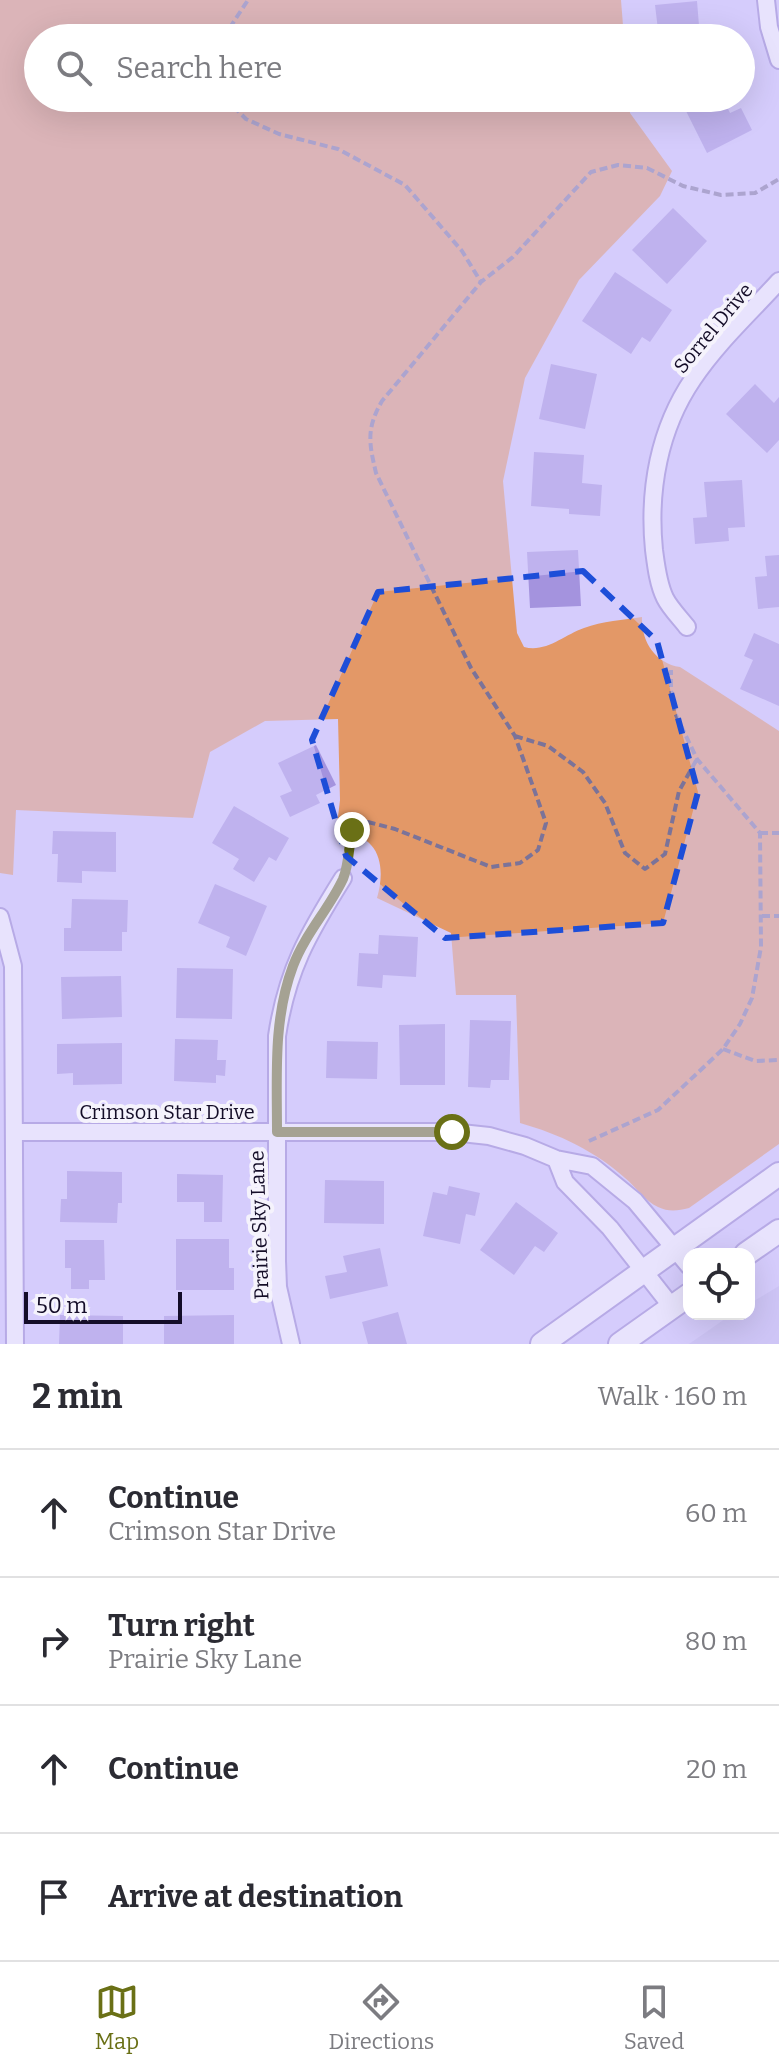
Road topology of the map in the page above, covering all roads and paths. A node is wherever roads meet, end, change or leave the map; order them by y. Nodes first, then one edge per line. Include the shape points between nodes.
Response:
1 (248, 0) edge
2 (766, 0) edge
3 (232, 24) edge
4 (779, 60) edge
5 (239, 112) edge
6 (779, 179) edge
7 (779, 281) edge
8 (481, 282) junction
9 (766, 296) junction
10 (779, 309) edge
11 (687, 627) dead end
12 (671, 670) dead end
13 (515, 736) junction
14 (697, 759) junction
15 (760, 833) junction
16 (779, 833) edge
17 (343, 878) joint
18 (762, 916) junction
19 (779, 916) edge
20 (0, 917) edge
21 (723, 1049) junction
22 (779, 1060) edge
23 (15, 1132) junction
24 (277, 1132) junction
25 (589, 1141) dead end
26 (556, 1159) junction
27 (779, 1174) edge
28 (779, 1231) edge
29 (755, 1248) edge
30 (682, 1257) edge
31 (644, 1270) junction
32 (680, 1301) edge
33 (15, 1344) edge
34 (291, 1344) edge
35 (542, 1344) edge
36 (620, 1344) edge

1 - 3 path
2 - 4 street
5 - 8 path via 279,134 338,149 405,185 462,251
6 - 8 path via 755,193 721,195 683,186 647,168 618,165 591,172 513,257
7 - 9 street, Sorrel Drive
8 - 13 path via 382,401 371,419 369,443 376,473 471,668
9 - 10 street
9 - 11 street, Sorrel Drive via 693,379 661,447 651,525 656,564 665,598
12 - 14 path via 675,713
13 - 14 path via 548,746 583,772 605,803 625,853 645,869 665,854 679,791
13 - 17 path via 546,823 538,850 520,863 491,867 368,822 352,830
14 - 15 path
15 - 16 path
15 - 18 path
17 - 24 street, Prairie Sky Lane via 300,952 282,1002
18 - 19 path
18 - 21 path via 752,998
20 - 23 street via 13,966
21 - 22 path via 755,1061
21 - 25 path via 658,1110
23 - 24 street, Crimson Star Drive
23 - 33 street
24 - 26 street, Crimson Star Drive via 452,1132 489,1136
24 - 34 street, Prairie Sky Lane via 278,1287
26 - 30 street, Crimson Star Drive via 592,1166 635,1201
26 - 31 street via 565,1182
27 - 30 main road
28 - 29 main road
30 - 31 main road
31 - 32 street
31 - 35 main road
32 - 36 main road

